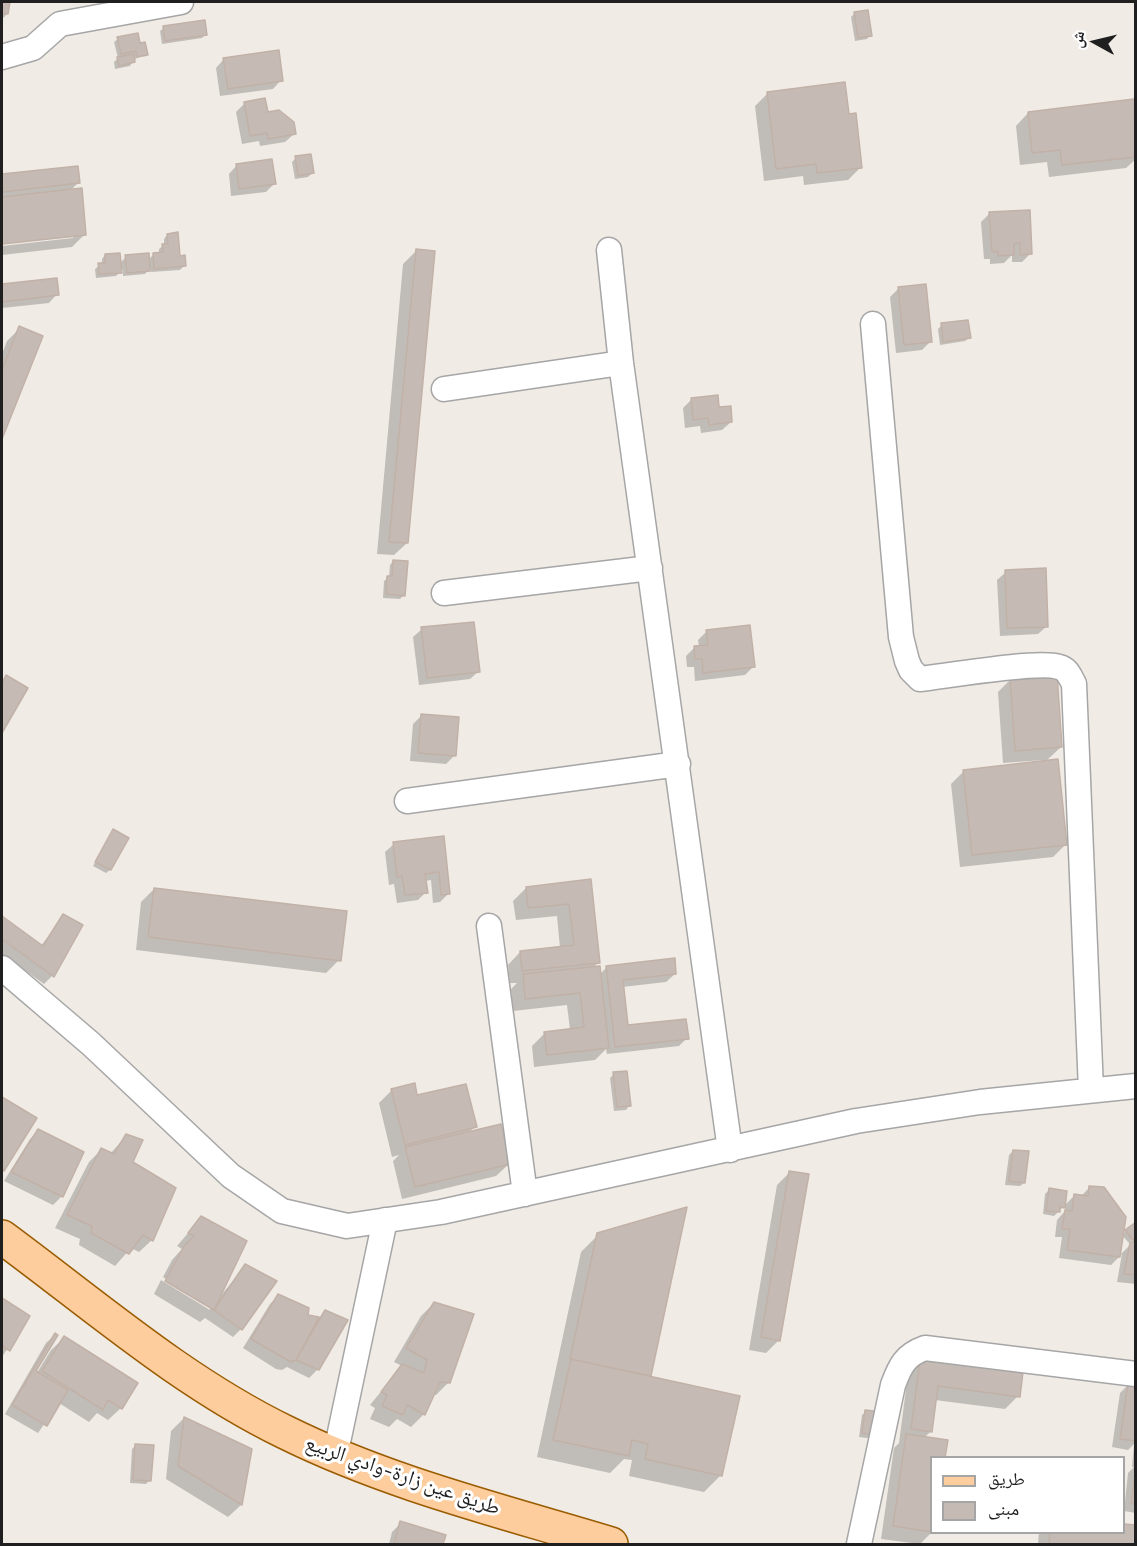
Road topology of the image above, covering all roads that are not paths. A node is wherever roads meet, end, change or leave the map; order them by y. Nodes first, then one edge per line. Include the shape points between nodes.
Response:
1 (181, 2) edge
2 (2, 57) edge
3 (609, 250) dead end
4 (873, 324) dead end
5 (621, 363) junction
6 (444, 389) dead end
7 (650, 567) junction
8 (444, 593) dead end
9 (678, 765) junction
10 (407, 801) dead end
11 (489, 927) dead end
12 (2, 968) edge
13 (1136, 1086) edge
14 (1090, 1090) junction
15 (730, 1150) junction
16 (525, 1194) junction
17 (385, 1220) junction
18 (2, 1237) edge
19 (1136, 1374) edge
20 (335, 1456) junction
21 (611, 1545) edge
22 (859, 1545) edge

1 - 2 street via 60,24 33,48
3 - 5 street
4 - 14 street via 901,637 911,670 920,679 1059,667 1074,684
5 - 6 street
5 - 7 street
7 - 8 street
7 - 9 street
9 - 10 street
9 - 15 street
11 - 16 street
12 - 17 street via 91,1044 231,1176 282,1211 347,1226
13 - 14 street
14 - 15 street via 856,1121
15 - 16 street
16 - 17 street
17 - 20 street
18 - 20 main road, طريق عين زارة-وادي الربيع via 191,1376 283,1431
19 - 22 street via 925,1347 911,1352 901,1364 893,1385
20 - 21 main road, طريق عين زارة-وادي الربيع

